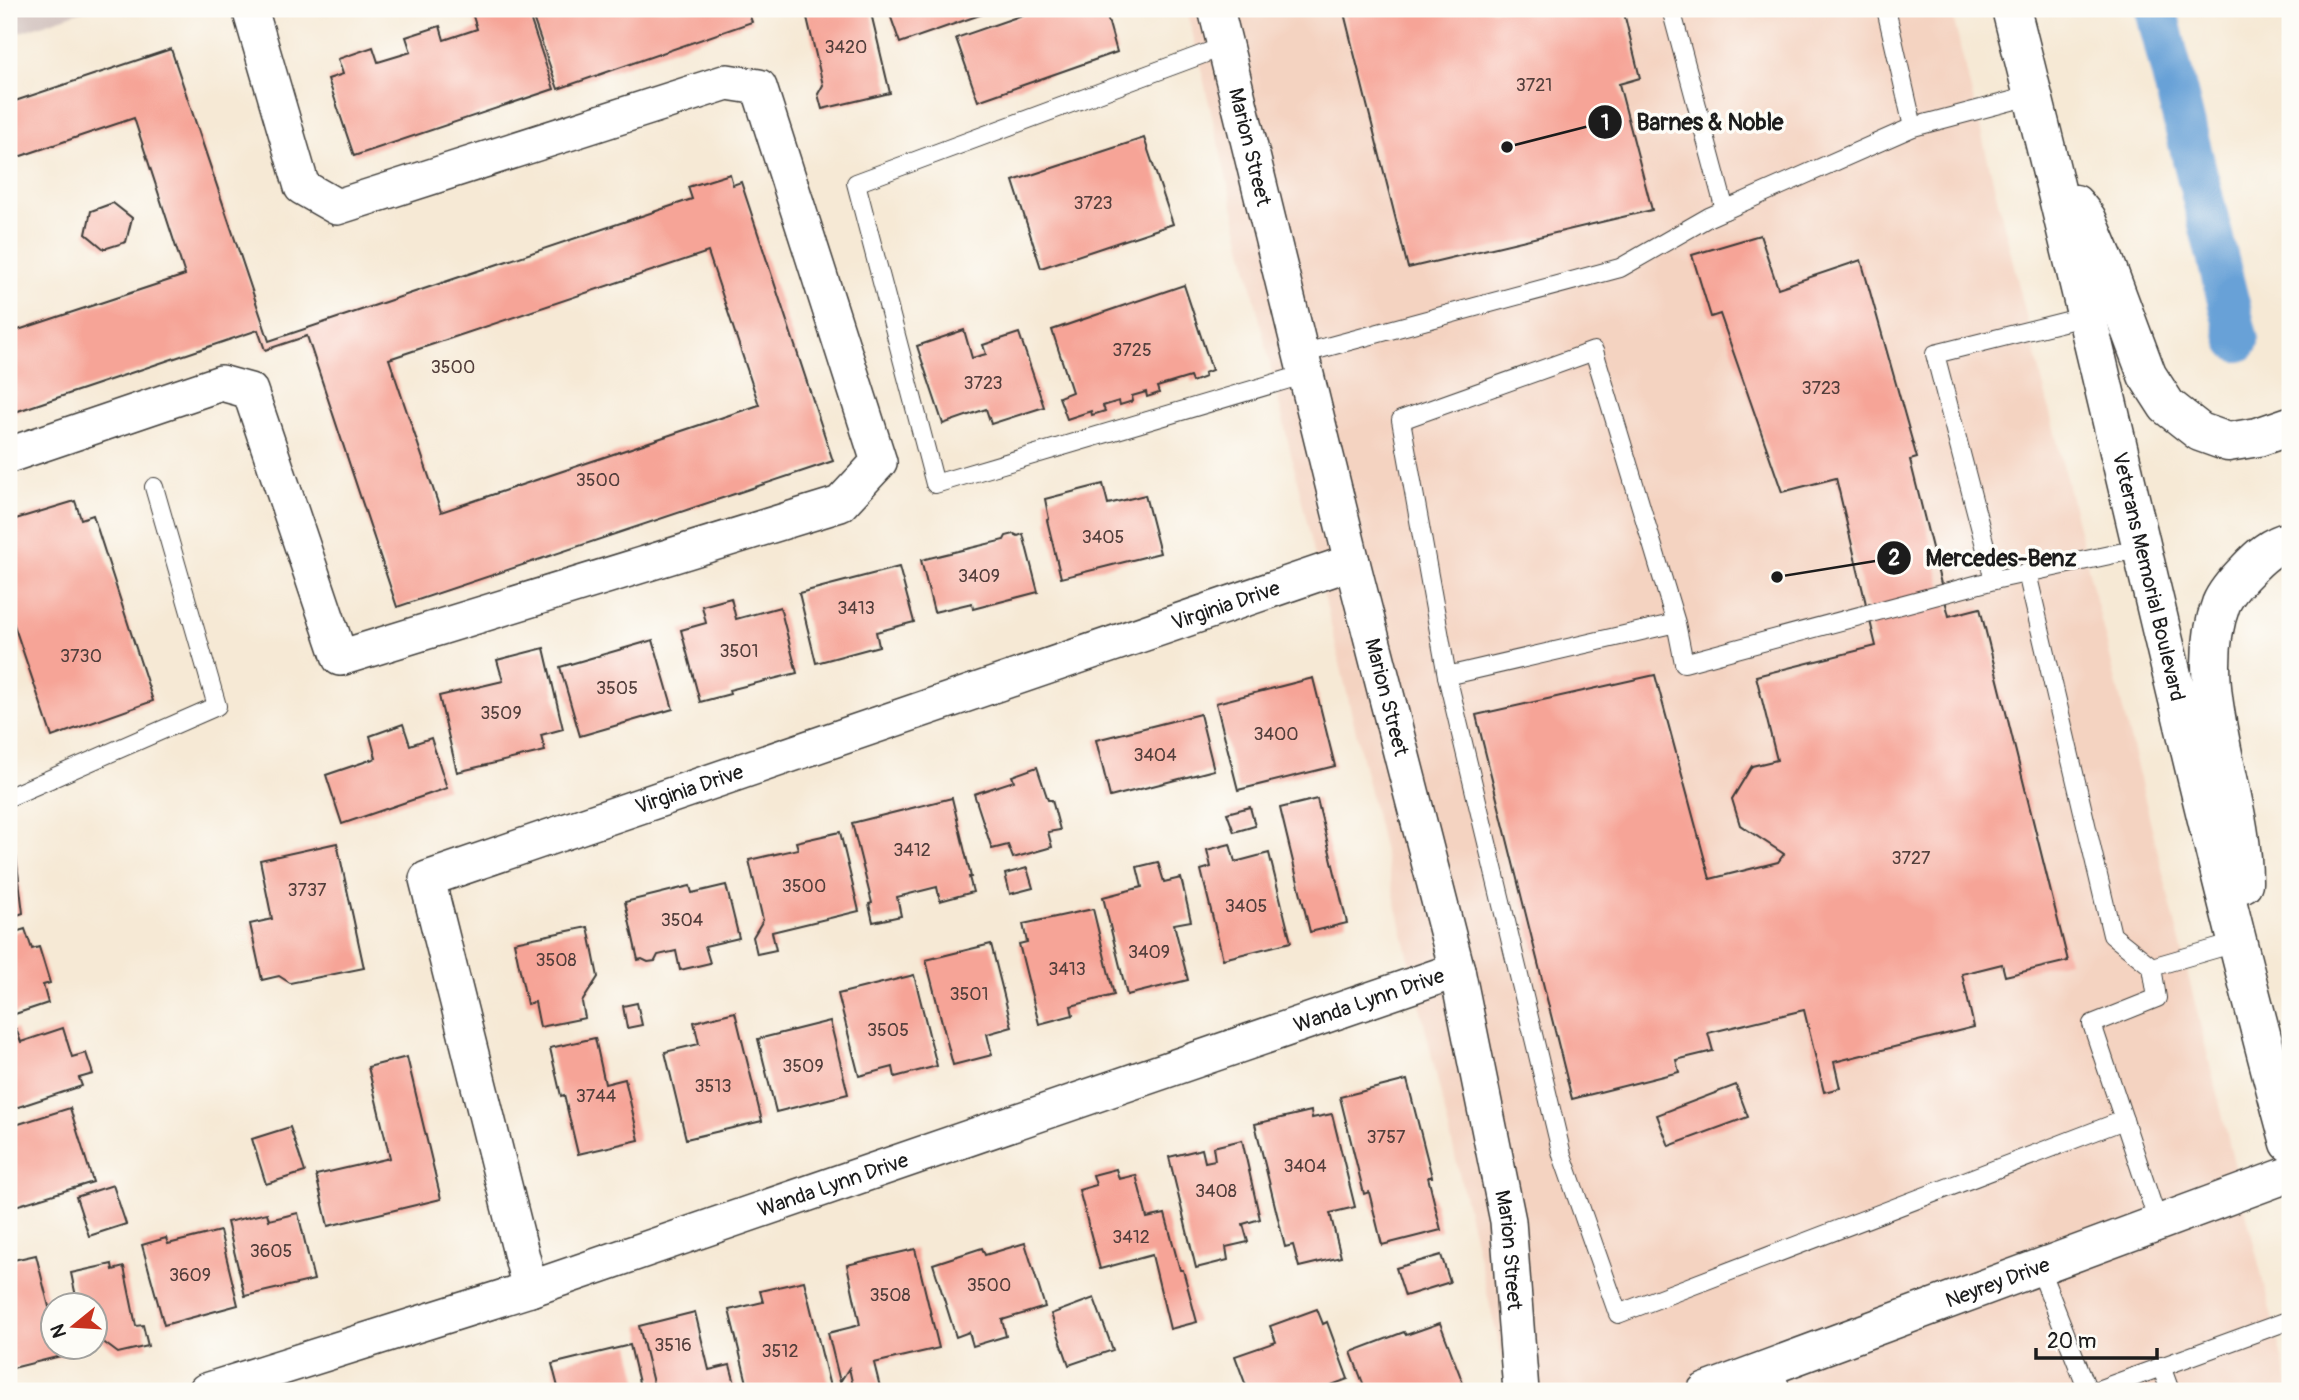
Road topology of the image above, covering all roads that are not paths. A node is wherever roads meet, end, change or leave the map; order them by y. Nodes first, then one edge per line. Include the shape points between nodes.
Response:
1 (250, 9) edge
2 (1216, 9) edge
3 (1671, 9) edge
4 (1886, 9) edge
5 (2011, 9) edge
6 (1225, 46) junction
7 (2034, 95) junction
8 (1913, 127) junction
9 (2055, 177) junction
10 (1717, 214) junction
11 (2087, 316) junction
12 (1304, 364) junction
13 (2290, 426) edge
14 (9, 455) edge
15 (154, 487) dead end
16 (2290, 541) edge
17 (2142, 548) junction
18 (1352, 562) junction
19 (2027, 573) junction
20 (1994, 580) junction
21 (1676, 623) junction
22 (1447, 676) junction
23 (9, 797) edge
24 (2240, 949) junction
25 (2152, 967) junction
26 (1457, 970) junction
27 (2124, 1120) junction
28 (2290, 1143) edge
29 (2290, 1174) edge
30 (2158, 1222) junction
31 (2039, 1267) junction
32 (530, 1289) junction
33 (2290, 1320) edge
34 (2161, 1366) junction
35 (1777, 1379) edge
36 (206, 1391) edge
37 (1521, 1391) edge
38 (1705, 1391) edge
39 (2088, 1391) edge
40 (2095, 1391) edge
41 (2170, 1391) edge

1 - 14 street via 302,187 337,207 727,82 759,87 879,462 840,503 340,658 250,391 221,383
2 - 6 street, Marion Street
3 - 10 lane
4 - 8 lane
5 - 7 main road, Veterans Memorial Boulevard
6 - 12 street, Marion Street
6 - 12 lane via 856,183 935,484
7 - 8 lane
7 - 9 main road, Veterans Memorial Boulevard
8 - 10 lane
9 - 11 main road, Veterans Memorial Boulevard
9 - 13 main road via 2087,219 2147,375 2167,406 2200,432 2228,442 2258,438
10 - 12 lane via 1620,268
11 - 17 main road, Veterans Memorial Boulevard
11 - 20 lane via 1935,354
12 - 18 street, Marion Street
15 - 23 lane via 217,706
16 - 24 main road via 2262,554 2241,576 2222,601 2212,634 2212,694 2234,799 2243,876
17 - 19 lane
17 - 24 main road, Veterans Memorial Boulevard
18 - 26 street, Marion Street
18 - 32 street, Virginia Drive via 427,879
19 - 20 lane
19 - 25 lane via 2112,935
20 - 21 lane via 1684,663
21 - 22 lane
21 - 22 lane via 1594,351 1401,420
22 - 27 lane via 1562,1155 1618,1314
24 - 25 lane
24 - 28 main road, Veterans Memorial Boulevard
25 - 27 lane via 2157,998 2092,1024
26 - 32 street, Wanda Lynn Drive
26 - 37 street, Marion Street via 1508,1221
27 - 30 lane
29 - 30 street, Neyrey Drive
30 - 31 street, Neyrey Drive
31 - 35 street, Neyrey Drive
31 - 39 lane
32 - 36 street, Wanda Lynn Drive
33 - 34 lane
34 - 40 lane
34 - 41 lane
35 - 38 street, Neyrey Drive

